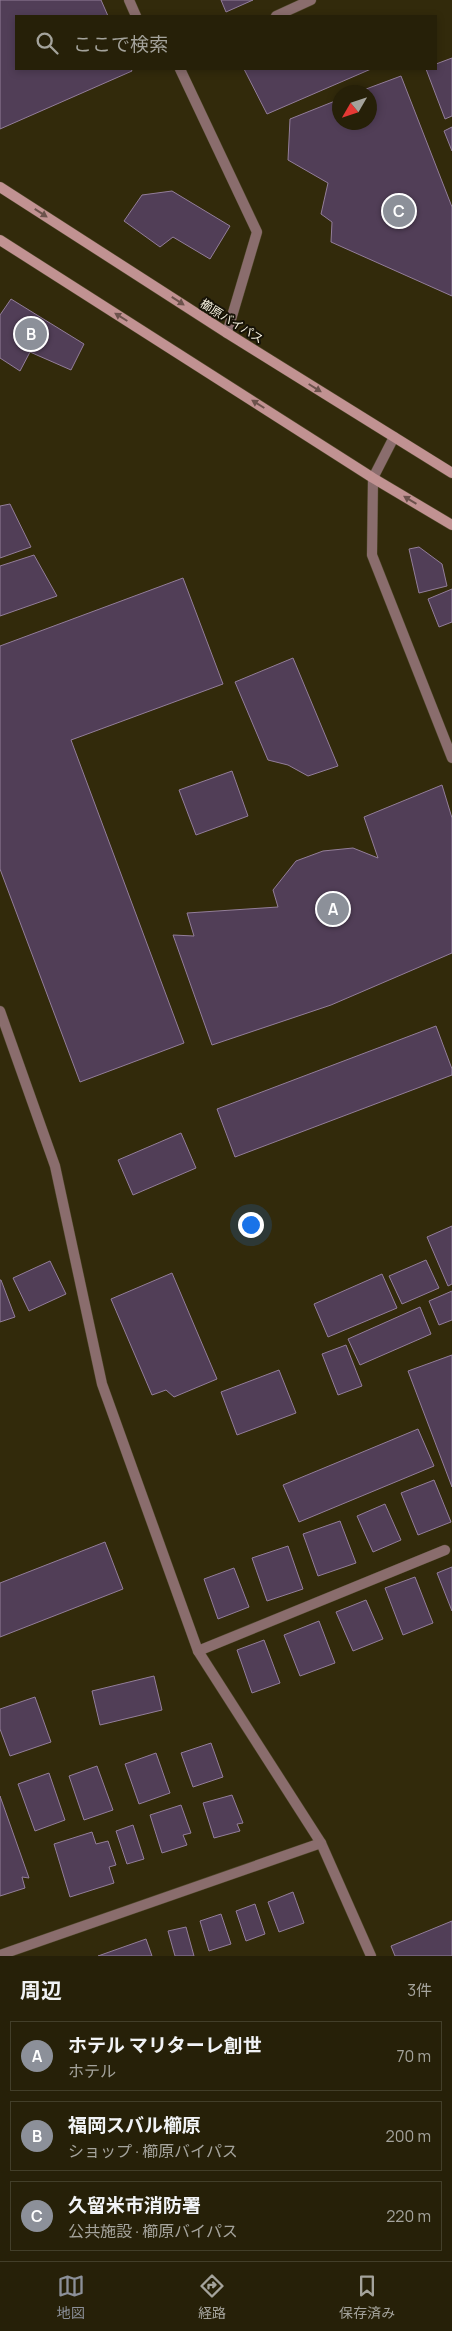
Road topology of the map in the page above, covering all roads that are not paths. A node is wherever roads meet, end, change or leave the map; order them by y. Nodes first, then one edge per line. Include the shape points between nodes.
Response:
1 (129, 0) edge
2 (311, 0) edge
3 (136, 15) edge
4 (278, 15) edge
5 (180, 70) edge
6 (0, 187) edge
7 (0, 240) edge
8 (227, 333) junction
9 (394, 438) junction
10 (452, 473) edge
11 (373, 478) junction
12 (452, 526) edge
13 (452, 758) edge
14 (0, 1011) edge
15 (445, 1550) dead end
16 (198, 1651) junction
17 (321, 1843) junction
18 (0, 1955) edge
19 (371, 1956) edge

1 - 3 street
2 - 4 street
5 - 8 street via 257,232
6 -> 8 street, 櫛原バイパス
11 -> 7 street
8 -> 9 street, 櫛原バイパス
9 - 10 street, 櫛原バイパス
9 - 11 street
12 -> 11 street
11 - 13 street via 372,555
14 - 16 street via 55,1166 102,1384
15 - 16 street
16 - 17 street
17 - 18 street
17 - 19 street

